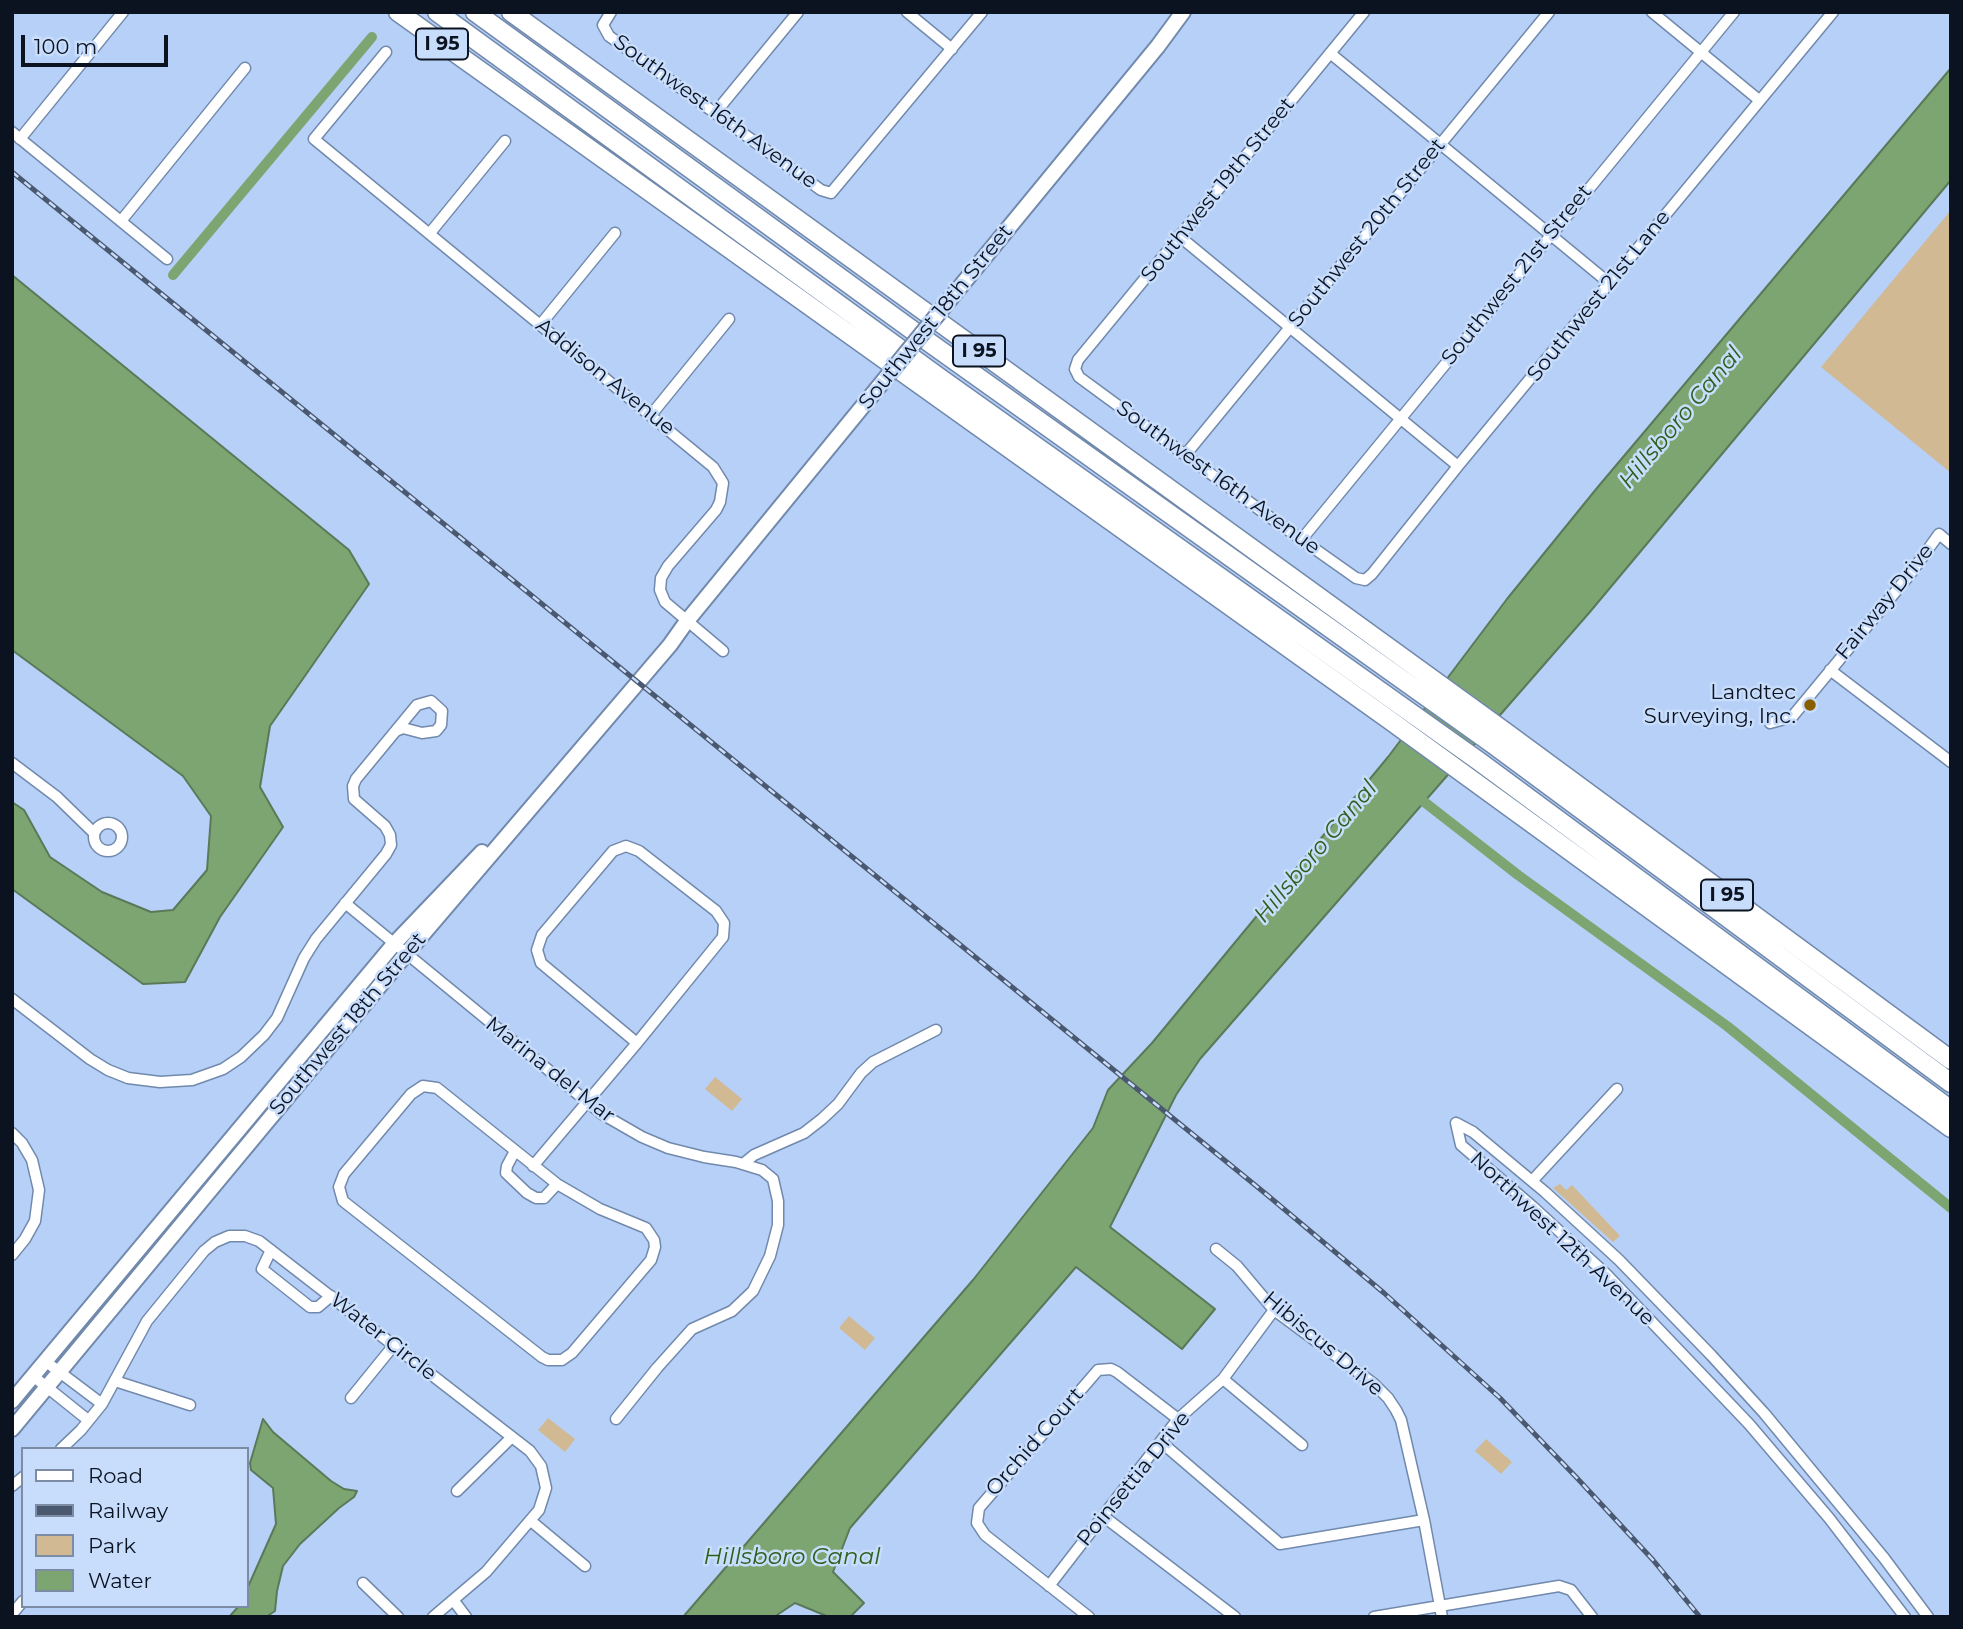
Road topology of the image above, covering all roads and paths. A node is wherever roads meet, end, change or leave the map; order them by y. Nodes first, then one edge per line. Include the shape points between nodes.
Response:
1 (123, 12) edge
2 (398, 12) edge
3 (437, 12) edge
4 (475, 12) edge
5 (511, 12) edge
6 (611, 12) edge
7 (798, 12) edge
8 (907, 12) edge
9 (982, 12) edge
10 (1183, 12) edge
11 (1363, 12) edge
12 (1549, 12) edge
13 (1652, 12) edge
14 (1734, 12) edge
15 (1833, 12) edge
16 (952, 49) junction
17 (386, 52) dead end
18 (1701, 52) junction
19 (1330, 53) junction
20 (245, 68) dead end
21 (1759, 100) junction
22 (715, 113) junction
23 (16, 135) edge
24 (505, 141) dead end
25 (1440, 144) junction
26 (121, 220) junction
27 (430, 233) junction
28 (615, 233) dead end
29 (1550, 235) junction
30 (1179, 236) junction
31 (167, 259) dead end
32 (1609, 283) junction
33 (729, 319) dead end
34 (541, 324) junction
35 (1290, 327) junction
36 (1075, 369) joint
37 (651, 415) junction
38 (1400, 418) junction
39 (1186, 454) junction
40 (1458, 466) junction
41 (1302, 539) junction
42 (1951, 544) edge
43 (1365, 580) joint
44 (687, 621) junction
45 (723, 651) dead end
46 (1830, 670) junction
47 (1422, 682) junction
48 (1397, 714) junction
49 (1770, 723) dead end
50 (396, 731) junction
51 (1499, 738) junction
52 (1951, 762) edge
53 (12, 763) edge
54 (94, 833) dead end
55 (345, 904) junction
56 (394, 944) junction
57 (406, 954) junction
58 (12, 999) edge
59 (936, 1030) dead end
60 (637, 1043) junction
61 (1840, 1046) junction
62 (1950, 1060) edge
63 (1951, 1083) edge
64 (1617, 1089) dead end
65 (585, 1102) junction
66 (1951, 1110) edge
67 (1951, 1128) edge
68 (12, 1133) edge
69 (1951, 1142) edge
70 (515, 1152) junction
71 (743, 1164) junction
72 (533, 1166) junction
73 (1532, 1181) junction
74 (557, 1184) junction
75 (1216, 1249) dead end
76 (271, 1250) junction
77 (12, 1255) edge
78 (331, 1296) junction
79 (1274, 1310) junction
80 (394, 1345) junction
81 (45, 1361) junction
82 (59, 1372) junction
83 (33, 1376) junction
84 (1223, 1379) junction
85 (115, 1381) junction
86 (47, 1387) junction
87 (351, 1398) dead end
88 (12, 1401) edge
89 (102, 1404) junction
90 (190, 1405) dead end
91 (1764, 1413) junction
92 (616, 1419) dead end
93 (1178, 1419) junction
94 (88, 1420) junction
95 (1749, 1424) junction
96 (12, 1429) edge
97 (512, 1437) junction
98 (1161, 1442) junction
99 (1302, 1445) dead end
100 (68, 1447) edge
101 (457, 1491) dead end
102 (1103, 1516) junction
103 (1424, 1520) junction
104 (531, 1521) junction
105 (585, 1566) dead end
106 (363, 1583) dead end
107 (1049, 1586) junction
108 (454, 1601) junction
109 (1440, 1604) junction
110 (398, 1617) edge
111 (433, 1617) edge
112 (466, 1617) edge
113 (1089, 1617) edge
114 (1235, 1617) edge
115 (1374, 1617) edge
116 (1442, 1617) edge
117 (1592, 1617) edge
118 (1905, 1617) edge
119 (1928, 1617) edge

1 - 23 street
2 - 48 highway, I 95
3 - 48 highway
4 - 47 highway via 930,343
5 - 47 highway, I 95
6 - 22 street, Southwest 16th Avenue via 603,25 609,36
7 - 22 street
8 - 16 street
9 - 16 street
10 - 44 main road, Southwest 18th Street, bridge
11 - 19 street, Southwest 19th Street
12 - 25 street, Southwest 20th Street
13 - 18 street
14 - 18 street, Southwest 21st Street
15 - 21 street, Southwest 21st Lane
16 - 22 street, Southwest 16th Avenue via 831,193
17 - 27 street, Addison Avenue via 314,139
18 - 21 street
18 - 29 street, Southwest 21st Street
19 - 25 street
19 - 30 street, Southwest 19th Street
20 - 26 street
21 - 32 street, Southwest 21st Lane
23 - 26 street
24 - 27 street
25 - 29 street
25 - 35 street, Southwest 20th Street
26 - 31 street
27 - 34 street, Addison Avenue
28 - 34 street
29 - 32 street
29 - 38 street, Southwest 21st Street
30 - 35 street
30 - 36 street, Southwest 19th Street
32 - 40 street, Southwest 21st Lane
33 - 37 street
34 - 37 street, Addison Avenue
35 - 38 street
35 - 39 street, Southwest 20th Street
36 - 39 street, Southwest 16th Avenue via 1079,377
37 - 44 street, Addison Avenue via 706,460 723,483 716,510 661,578 665,602
38 - 40 street
38 - 41 street, Southwest 21st Street
39 - 41 street, Southwest 16th Avenue
40 - 43 street, Southwest 21st Lane
41 - 43 street, Southwest 16th Avenue
42 - 46 street, Fairway Drive via 1938,534
44 - 45 street, Addison Avenue
44 - 56 main road, Southwest 18th Street via 663,642 494,839
44 - 57 main road, Southwest 18th Street
46 - 49 street, Fairway Drive via 1792,717
46 - 52 street, Fairway Drive
47 - 51 highway, I 95
48 - 61 highway, I 95 via 1468,777
48 - 66 highway via 1480,762
50 - 50 street via 436,731 442,711 435,703 424,702
50 - 55 street via 356,779 352,793 357,804 384,826 391,845
51 - 62 highway, I 95
51 - 63 highway
53 - 54 street
55 - 56 street, Marina del Mar
55 - 58 street via 304,957 277,1018 264,1035 232,1063 203,1077 160,1083 118,1074 90,1059
56 - 57 street, Marina del Mar
56 - 81 main road, Southwest 18th Street
57 - 65 street, Marina del Mar
57 - 82 main road, Southwest 18th Street
59 - 71 street via 873,1062 822,1119
60 - 60 street via 719,943 724,930 716,911 639,851 626,846 613,850 542,935 537,950 541,964
60 - 65 street
61 - 67 highway, I 95
61 - 69 highway via 1887,1095
64 - 73 street
65 - 71 street, Marina del Mar via 625,1129 668,1148
65 - 72 street
68 - 77 street via 32,1160 39,1190 34,1221
70 - 72 street
70 - 74 street via 506,1173 527,1193 544,1198
70 - 74 street via 437,1087 423,1086 411,1094 344,1174 340,1194 348,1206 542,1357 555,1361 572,1353 651,1260 655,1247 646,1228
71 - 92 street, Marina del Mar via 774,1179 779,1209 775,1241 757,1284 732,1311 692,1329
72 - 74 street
73 - 91 street, Northwest 12th Avenue via 1619,1260
73 - 95 street, Northwest 12th Avenue via 1456,1123 1461,1145 1605,1274
75 - 79 street, Hibiscus Drive via 1237,1266
76 - 78 street, Water Circle
76 - 78 street via 262,1269 310,1307 318,1307
76 - 85 street, Water Circle via 252,1238 237,1236 209,1246 147,1321
78 - 80 street, Water Circle
79 - 84 street, Poinsettia Drive
79 - 103 street, Hibiscus Drive via 1388,1398 1401,1420
80 - 87 street
80 - 97 street, Water Circle
81 - 82 street
81 - 83 main road, Southwest 18th Street
82 - 86 main road, Southwest 18th Street
82 - 89 street
83 - 86 street
83 - 88 main road, Southwest 18th Street
84 - 93 street, Poinsettia Drive
84 - 99 street
85 - 89 street, Water Circle
85 - 90 street
86 - 94 street
86 - 96 main road, Southwest 18th Street
89 - 94 street, Water Circle
91 - 95 street
91 - 119 street, Northwest 12th Avenue
93 - 98 street, Poinsettia Drive
93 - 107 street, Orchid Court via 1111,1368 1098,1370 983,1503 977,1523 985,1535
94 - 100 street, Water Circle
95 - 118 street, Northwest 12th Avenue
97 - 101 street
97 - 104 street, Water Circle via 536,1457 544,1473 545,1496
98 - 102 street, Poinsettia Drive
98 - 103 street via 1280,1544
102 - 107 street, Poinsettia Drive
102 - 114 street
103 - 109 street, Hibiscus Drive
104 - 105 street
104 - 108 street, Water Circle
106 - 110 street
107 - 113 street
108 - 111 street, Water Circle
108 - 112 street
109 - 115 street
109 - 116 street, Hibiscus Drive
109 - 117 street via 1559,1586 1571,1590

